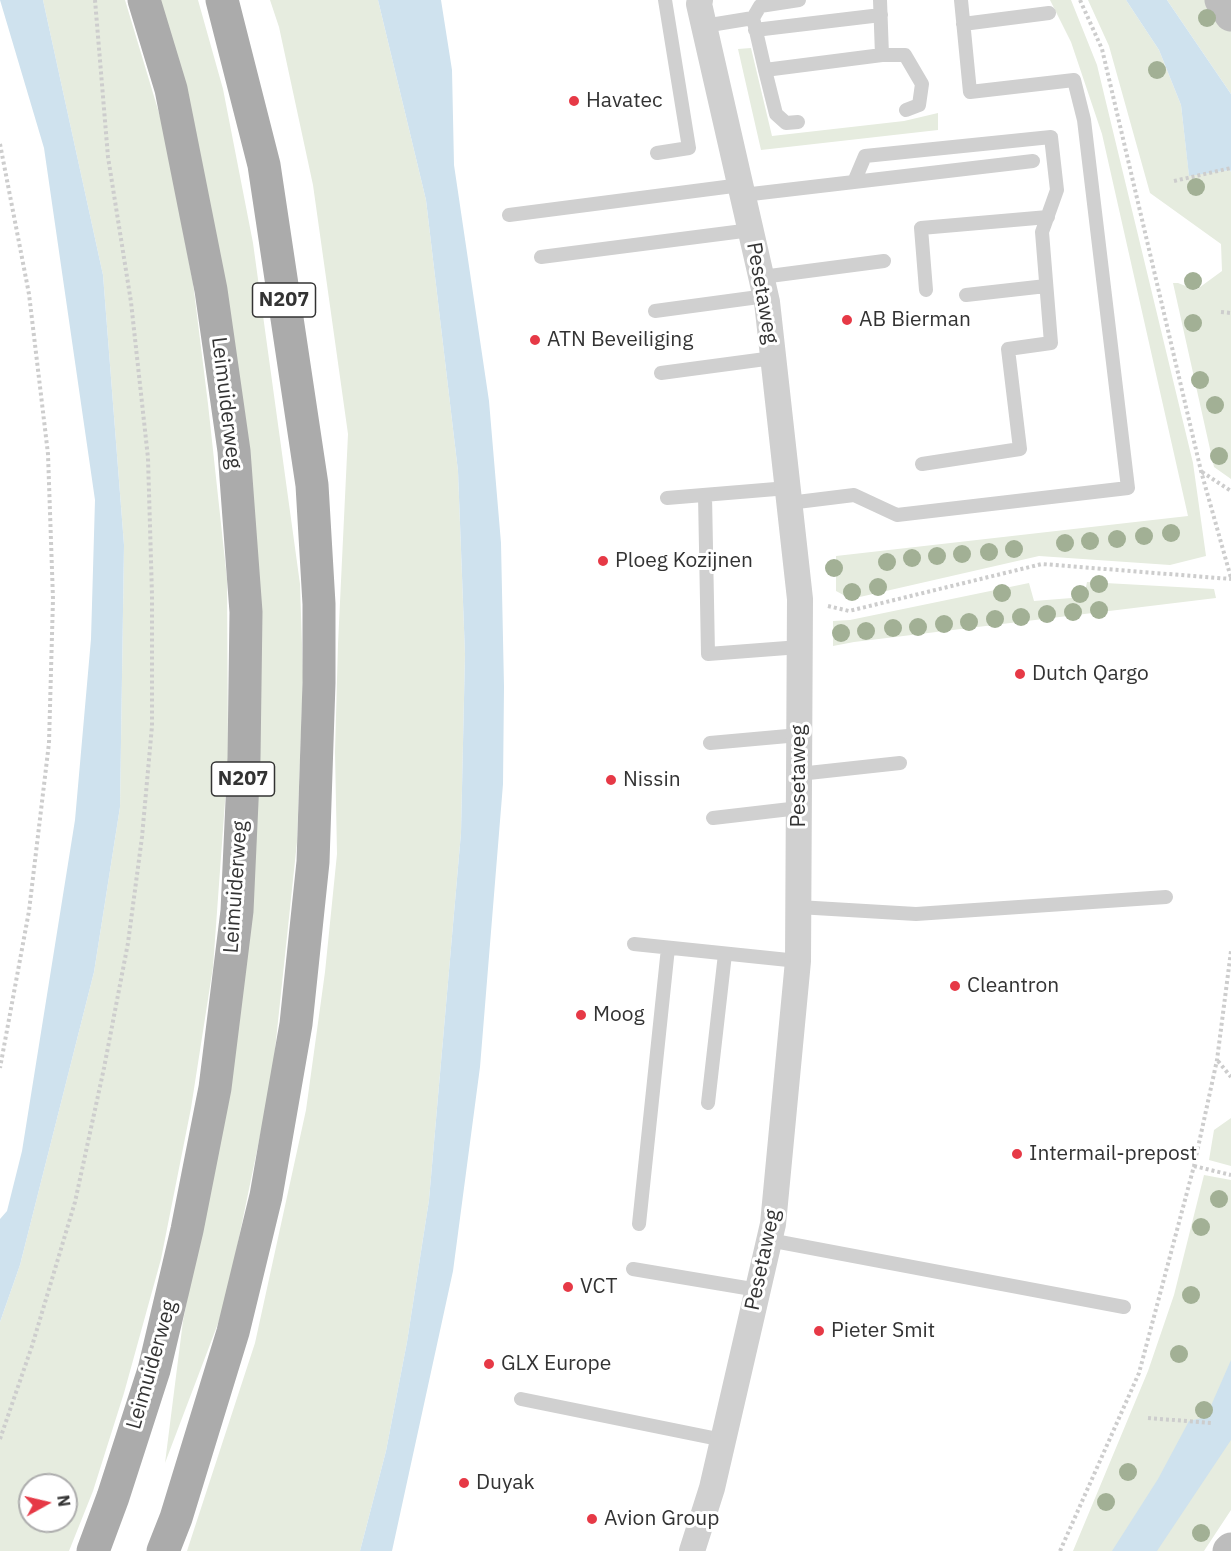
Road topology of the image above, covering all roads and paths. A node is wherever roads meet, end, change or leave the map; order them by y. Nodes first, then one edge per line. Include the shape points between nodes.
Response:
1 (95, 0) edge
2 (144, 0) edge
3 (222, 0) edge
4 (665, 0) edge
5 (700, 0) edge
6 (799, 0) edge
7 (880, 0) edge
8 (961, 0) edge
9 (1080, 0) edge
10 (1221, 0) edge
11 (763, 3) edge
12 (1049, 14) dead end
13 (881, 15) junction
14 (1231, 15) edge
15 (754, 24) junction
16 (963, 24) junction
17 (704, 26) junction
18 (882, 55) junction
19 (765, 70) junction
20 (906, 110) dead end
21 (798, 122) dead end
22 (0, 144) edge
23 (657, 153) dead end
24 (1033, 161) dead end
25 (1231, 168) edge
26 (1174, 181) dead end
27 (854, 182) junction
28 (742, 190) junction
29 (509, 215) dead end
30 (1048, 217) junction
31 (751, 230) junction
32 (541, 257) dead end
33 (884, 261) dead end
34 (1046, 286) junction
35 (764, 287) junction
36 (927, 290) dead end
37 (966, 295) dead end
38 (655, 310) dead end
39 (1221, 312) dead end
40 (1231, 313) edge
41 (773, 358) junction
42 (661, 373) dead end
43 (922, 464) dead end
44 (1201, 471) junction
45 (1231, 491) edge
46 (705, 495) junction
47 (789, 495) junction
48 (667, 498) dead end
49 (1231, 578) edge
50 (800, 599) junction
51 (800, 647) junction
52 (799, 735) junction
53 (710, 743) dead end
54 (900, 763) dead end
55 (799, 774) junction
56 (799, 808) junction
57 (713, 818) dead end
58 (1166, 897) dead end
59 (798, 907) junction
60 (634, 944) dead end
61 (668, 948) junction
62 (1231, 951) edge
63 (725, 954) junction
64 (798, 961) junction
65 (1217, 1060) junction
66 (0, 1068) edge
67 (1231, 1077) edge
68 (708, 1103) dead end
69 (1194, 1166) junction
70 (1231, 1175) edge
71 (639, 1224) dead end
72 (769, 1240) junction
73 (633, 1269) dead end
74 (758, 1290) junction
75 (1124, 1307) dead end
76 (521, 1399) dead end
77 (1148, 1418) dead end
78 (1212, 1423) dead end
79 (0, 1439) edge
80 (723, 1440) junction
81 (93, 1551) edge
82 (163, 1551) edge
83 (692, 1551) edge
84 (1060, 1551) edge

1 - 79 path via 108,157 131,302 148,458 152,726 128,943 104,1068 75,1202
2 - 81 main road, Leimuiderweg / N207 via 171,89 211,290 234,451 246,612 244,758 237,911 215,1088 188,1230 154,1370
3 - 82 main road, N207 via 264,165 312,485 320,604 313,862 296,1024 266,1196 233,1332
4 - 23 lane via 689,148
5 - 17 street, Pesetaweg
6 - 11 lane
7 - 13 lane
8 - 16 lane
9 - 44 path via 1102,49
10 - 14 main road
11 - 15 lane
12 - 16 lane
13 - 15 lane
13 - 18 lane
15 - 17 lane
15 - 19 lane
16 - 47 lane via 970,92 1074,80 1084,120 1128,488 897,515 854,495
17 - 28 street, Pesetaweg
18 - 19 lane
18 - 20 lane via 905,55 922,84 919,105
19 - 21 lane via 777,114 786,123
22 - 66 path via 29,294 48,454 53,599 48,754 29,911
24 - 27 lane
25 - 26 path
27 - 28 lane
27 - 30 lane via 865,156 1051,137 1057,190
28 - 29 lane
28 - 31 street, Pesetaweg
30 - 34 lane via 1042,232
30 - 36 lane via 921,228
31 - 32 lane
31 - 35 street, Pesetaweg
33 - 35 lane
34 - 37 lane
34 - 43 lane via 1051,342 1008,350 1020,449
35 - 38 lane
35 - 41 street, Pesetaweg
39 - 40 path
41 - 42 lane
41 - 47 street, Pesetaweg
44 - 45 path
44 - 49 path
46 - 47 lane
46 - 48 lane
46 - 51 lane via 708,654
47 - 50 street, Pesetaweg
49 - 50 path via 1042,564 849,611
50 - 51 street, Pesetaweg
51 - 52 street, Pesetaweg
52 - 53 lane
52 - 55 street, Pesetaweg
54 - 55 lane
55 - 56 street, Pesetaweg
56 - 57 lane
56 - 59 street, Pesetaweg
58 - 59 lane via 916,914
59 - 64 street, Pesetaweg
60 - 61 lane
61 - 63 lane
61 - 71 lane
62 - 65 path
63 - 64 lane
63 - 68 lane
64 - 72 street, Pesetaweg
65 - 67 path
65 - 69 path
69 - 70 path
69 - 84 path via 1138,1373
72 - 74 street, Pesetaweg
72 - 75 lane
73 - 74 lane
74 - 80 street, Pesetaweg
76 - 80 lane
77 - 78 path
80 - 83 street, Pesetaweg

